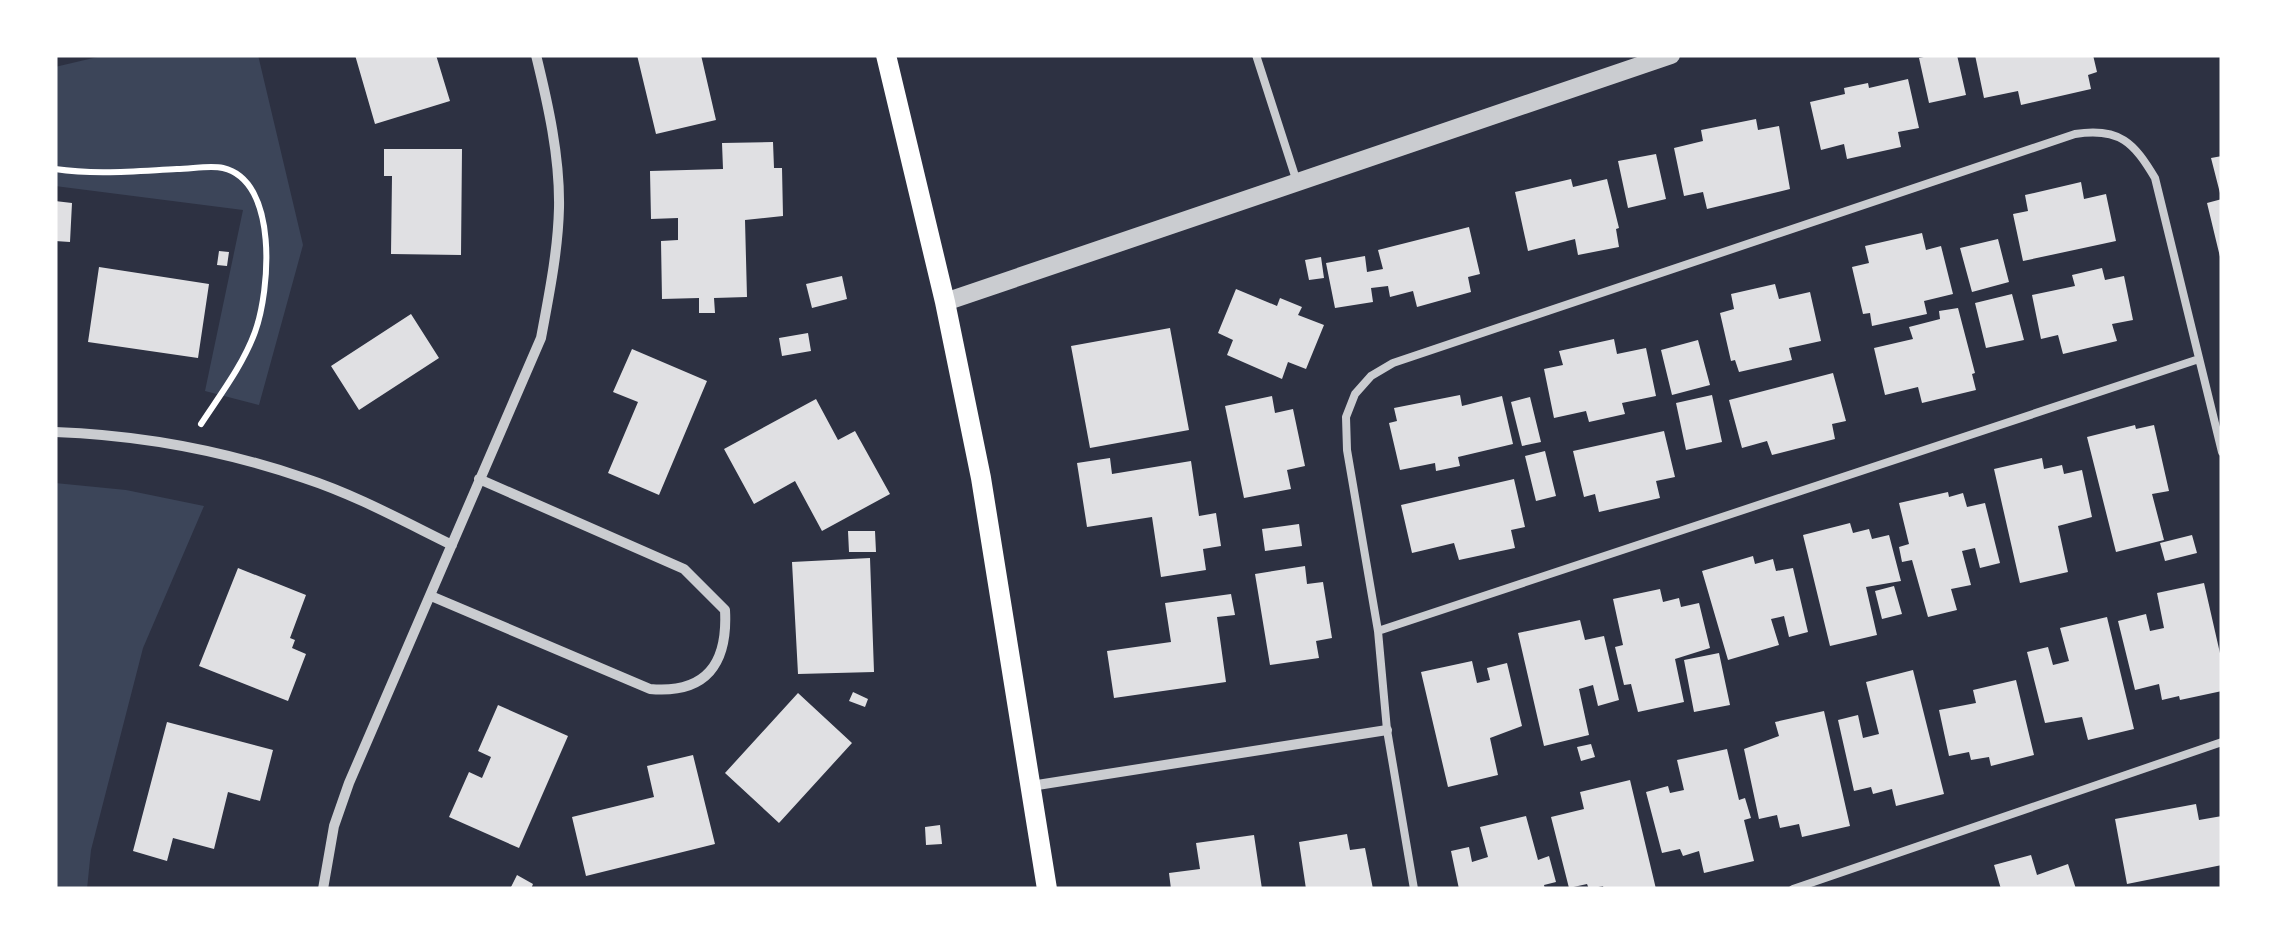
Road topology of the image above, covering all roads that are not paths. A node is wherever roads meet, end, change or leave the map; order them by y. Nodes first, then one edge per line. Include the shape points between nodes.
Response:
1 (536, 55) edge
2 (886, 55) edge
3 (1256, 55) edge
4 (1671, 55) edge
5 (1297, 182) junction
6 (945, 302) junction
7 (2200, 359) junction
8 (55, 432) edge
9 (2222, 452) edge
10 (479, 479) junction
11 (452, 545) junction
12 (430, 596) junction
13 (1378, 631) junction
14 (1387, 730) junction
15 (2222, 742) edge
16 (1031, 786) junction
17 (323, 889) edge
18 (1047, 889) edge
19 (1414, 889) edge
20 (1793, 889) edge

1 - 10 street via 554,138 559,206 552,282 541,338
2 - 6 main road
3 - 5 lane
4 - 5 street
5 - 6 street
6 - 16 main road
7 - 9 lane
7 - 13 lane
7 - 13 lane via 2155,178 2136,146 2115,136 2076,134 1393,363 1371,376 1346,416
8 - 11 street via 184,448 304,477
10 - 11 street
10 - 12 street via 684,570 725,610 719,658 704,678 680,692 650,689
11 - 12 street
12 - 17 street via 334,826
13 - 14 lane
14 - 16 street
14 - 19 lane
15 - 20 lane
16 - 18 main road

